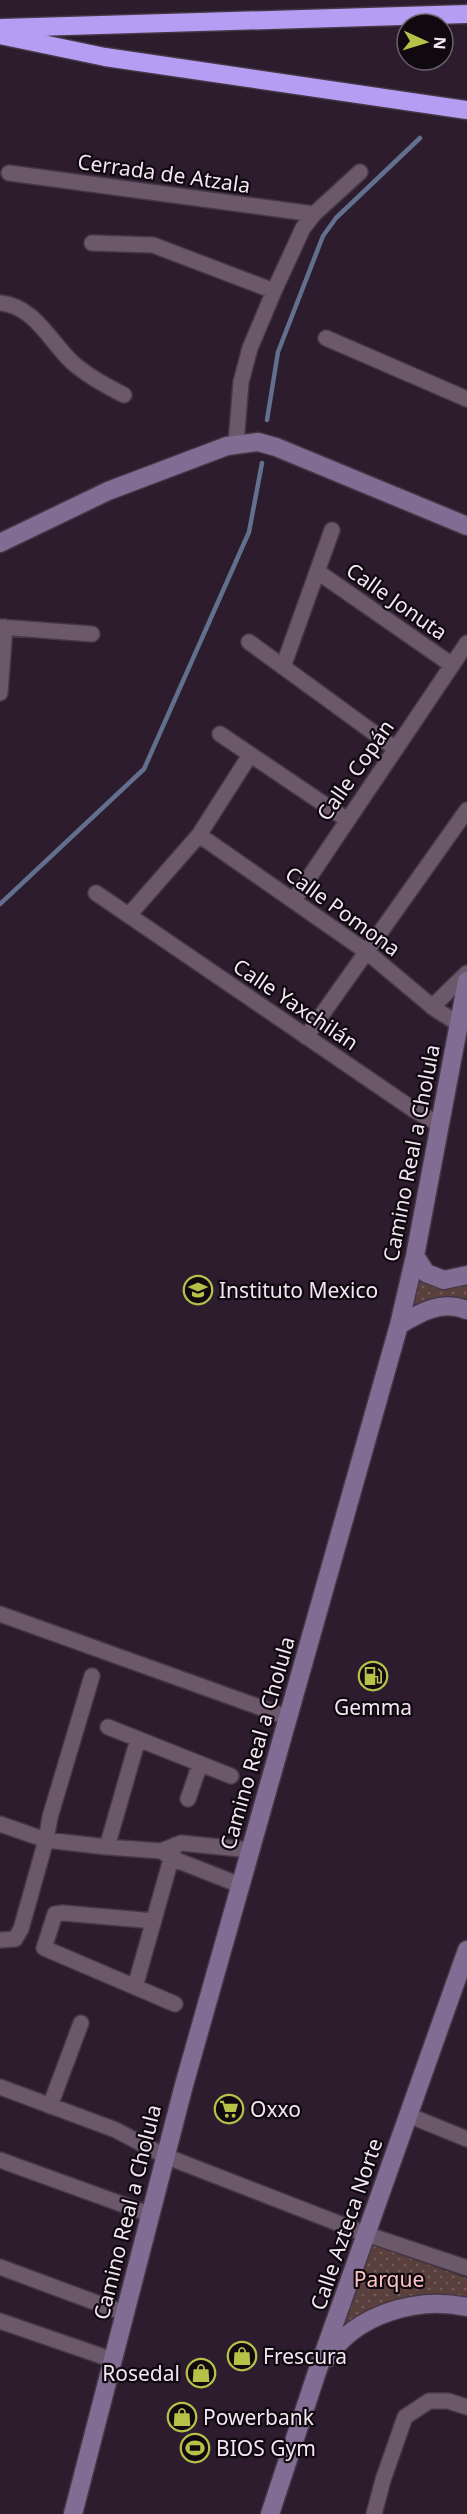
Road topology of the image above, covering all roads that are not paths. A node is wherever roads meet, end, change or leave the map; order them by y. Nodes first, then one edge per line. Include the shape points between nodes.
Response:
1 (467, 14) edge
2 (0, 28) edge
3 (0, 35) edge
4 (467, 110) edge
5 (360, 172) dead end
6 (9, 173) dead end
7 (314, 214) junction
8 (92, 243) dead end
9 (274, 291) junction
10 (0, 303) edge
11 (326, 338) dead end
12 (124, 395) dead end
13 (467, 399) edge
14 (236, 443) junction
15 (467, 526) edge
16 (332, 530) dead end
17 (0, 543) edge
18 (318, 572) junction
19 (3, 627) edge
20 (92, 634) dead end
21 (249, 642) dead end
22 (467, 643) edge
23 (452, 665) junction
24 (283, 667) junction
25 (0, 693) edge
26 (220, 734) dead end
27 (396, 749) junction
28 (250, 754) junction
29 (467, 810) edge
30 (346, 819) junction
31 (199, 835) junction
32 (96, 893) dead end
33 (294, 900) junction
34 (129, 915) junction
35 (367, 952) junction
36 (467, 973) edge
37 (467, 981) edge
38 (432, 1007) junction
39 (463, 1020) edge
40 (306, 1037) junction
41 (440, 1125) junction
42 (415, 1256) junction
43 (467, 1275) edge
44 (467, 1310) edge
45 (399, 1325) junction
46 (0, 1614) edge
47 (92, 1676) dead end
48 (287, 1717) junction
49 (108, 1727) dead end
50 (138, 1739) junction
51 (200, 1764) junction
52 (231, 1776) dead end
53 (188, 1799) dead end
54 (0, 1824) edge
55 (46, 1840) junction
56 (198, 1846) junction
57 (107, 1847) junction
58 (250, 1850) junction
59 (169, 1852) junction
60 (193, 1866) junction
61 (240, 1885) junction
62 (154, 1920) junction
63 (8, 1939) edge
64 (467, 1950) edge
65 (135, 1987) junction
66 (175, 2004) dead end
67 (81, 2023) dead end
68 (0, 2087) edge
69 (50, 2106) junction
70 (408, 2115) junction
71 (467, 2139) edge
72 (165, 2156) junction
73 (0, 2160) edge
74 (149, 2214) junction
75 (366, 2234) junction
76 (0, 2267) edge
77 (467, 2268) edge
78 (467, 2307) edge
79 (124, 2313) junction
80 (0, 2321) edge
81 (113, 2361) junction
82 (316, 2375) junction
83 (467, 2407) edge
84 (73, 2514) edge
85 (270, 2514) edge
86 (374, 2514) edge

1 - 2 highway
3 - 4 highway via 105,57
5 - 7 street
6 - 7 street, Cerrada de Atzala
7 - 9 street via 303,228
8 - 9 street via 153,245
9 - 14 street via 250,348 241,382
10 - 12 street via 22,308 73,362
11 - 13 street
14 - 15 main road via 258,442 276,447
14 - 17 main road via 108,491
16 - 18 street
18 - 23 street, Calle Jonuta
18 - 24 street
19 - 20 street
19 - 25 street
21 - 24 street
22 - 23 street, Calle Copán
23 - 27 street, Calle Copán
24 - 27 street
26 - 28 street
27 - 30 street, Calle Copán
28 - 30 street
28 - 31 street
29 - 35 street
30 - 33 street, Calle Copán
31 - 33 street, Calle Pomona
31 - 34 street
32 - 34 street, Calle Yaxchilán
33 - 35 street, Calle Pomona
34 - 40 street, Calle Yaxchilán
35 - 38 street, Calle Pomona
35 - 40 street
36 - 38 street
37 - 39 main road, Camino Real a Cholula
38 - 39 street, Calle Pomona
39 - 41 main road, Camino Real a Cholula
40 - 41 street, Calle Yaxchilán
41 - 42 main road, Camino Real a Cholula
42 - 43 main road via 426,1273 444,1280
42 - 45 main road, Camino Real a Cholula
44 - 45 main road via 442,1306 424,1309
45 - 48 main road, Camino Real a Cholula
46 - 48 street
47 - 55 street
48 - 58 main road, Camino Real a Cholula
49 - 50 street
50 - 51 street
50 - 57 street
51 - 52 street
51 - 53 street
54 - 55 street
55 - 57 street
55 - 63 street via 21,1929
56 - 58 street
56 - 59 street via 181,1844
56 - 60 street
57 - 59 street
58 - 61 main road, Camino Real a Cholula
59 - 60 street
59 - 62 street
60 - 61 street
61 - 72 main road, Camino Real a Cholula
62 - 65 street
62 - 65 street via 55,1914 46,1940 44,1948 50,1952
64 - 70 main road, Calle Azteca Norte
65 - 66 street
67 - 69 street
68 - 69 street
69 - 72 street via 116,2130
70 - 71 street
70 - 75 main road, Calle Azteca Norte
72 - 74 main road, Camino Real a Cholula
72 - 75 street
73 - 74 street
74 - 79 main road, Camino Real a Cholula
75 - 77 street
75 - 82 main road, Calle Azteca Norte
76 - 79 street
78 - 82 main road via 446,2303 413,2305 359,2326 345,2335
79 - 81 main road, Camino Real a Cholula
80 - 81 street
81 - 84 main road, Camino Real a Cholula
82 - 85 main road, Calle Azteca Norte
83 - 86 street via 429,2401 405,2417

